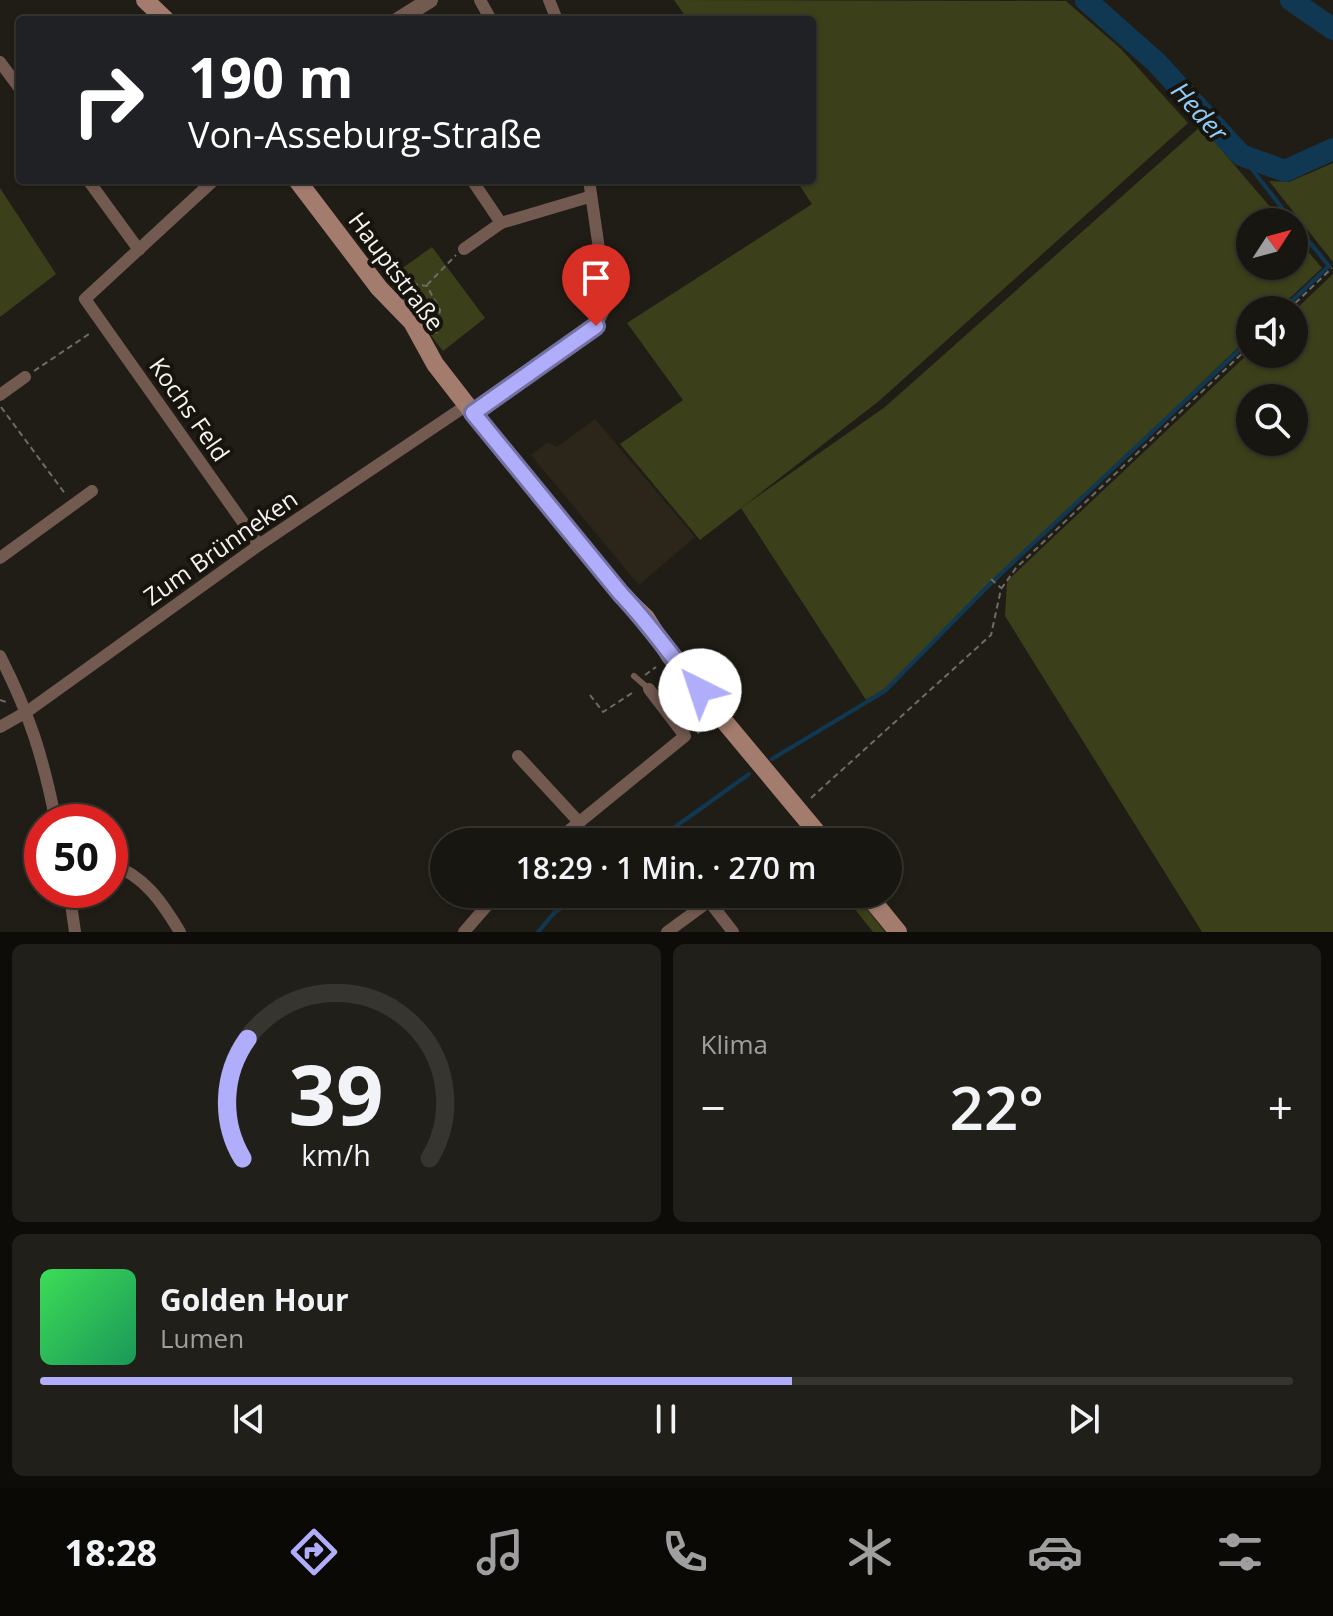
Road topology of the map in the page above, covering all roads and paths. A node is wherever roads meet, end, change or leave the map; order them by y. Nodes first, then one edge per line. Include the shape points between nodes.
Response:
1 (145, 0) edge
2 (430, 0) edge
3 (162, 16) edge
4 (404, 16) edge
5 (0, 62) edge
6 (16, 84) edge
7 (91, 184) edge
8 (210, 184) edge
9 (300, 184) edge
10 (475, 184) edge
11 (589, 184) edge
12 (589, 197) junction
13 (501, 223) junction
14 (464, 249) joint
15 (139, 250) junction
16 (1332, 268) edge
17 (427, 286) junction
18 (399, 295) dead end
19 (1303, 296) edge
20 (103, 325) junction
21 (436, 335) dead end
22 (1236, 359) edge
23 (25, 377) joint
24 (0, 395) edge
25 (0, 406) edge
26 (470, 409) junction
27 (92, 491) dead end
28 (73, 504) junction
29 (259, 545) junction
30 (0, 558) edge
31 (991, 579) dead end
32 (1001, 589) junction
33 (0, 656) edge
34 (662, 663) dead end
35 (641, 683) junction
36 (590, 695) dead end
37 (28, 711) junction
38 (713, 724) dead end
39 (0, 727) edge
40 (685, 736) junction
41 (518, 756) dead end
42 (52, 804) edge
43 (799, 810) junction
44 (578, 821) junction
45 (813, 827) edge
46 (570, 828) edge
47 (128, 870) edge
48 (72, 908) edge
49 (485, 908) edge
50 (700, 908) edge
51 (720, 908) edge
52 (878, 908) edge
53 (75, 932) edge
54 (180, 932) edge
55 (464, 932) edge
56 (667, 932) edge
57 (733, 932) edge
58 (898, 932) edge

1 - 3 main road
2 - 4 street
5 - 6 street
7 - 15 street
8 - 15 street
9 - 26 main road, Hauptstraße via 379,288 412,322 435,364
10 - 13 street
11 - 12 street, Zum Brünneken
12 - 13 street
12 - 26 street, Zum Brünneken via 607,304 596,326
13 - 14 street
14 - 17 path
15 - 20 street, Kochs Feld via 85,299
16 - 19 path
17 - 18 path via 412,284
17 - 21 path via 440,310
20 - 23 path
20 - 29 street, Kochs Feld
22 - 32 path via 1016,568
23 - 24 street
25 - 28 path
26 - 29 street, Zum Brünneken
26 - 43 main road, Hauptstraße
27 - 28 street
28 - 30 street
29 - 37 street, Zum Brünneken
31 - 32 path
32 - 43 path via 991,635
33 - 37 street
34 - 35 path
35 - 36 path via 603,712
35 - 40 street
37 - 39 street, Zum Brünneken
37 - 42 street
38 - 40 path
40 - 44 street
41 - 44 street
43 - 45 main road, Hauptstraße
44 - 46 street
47 - 54 street via 162,902
48 - 53 street
49 - 55 street
50 - 56 street
51 - 57 street
52 - 58 main road

